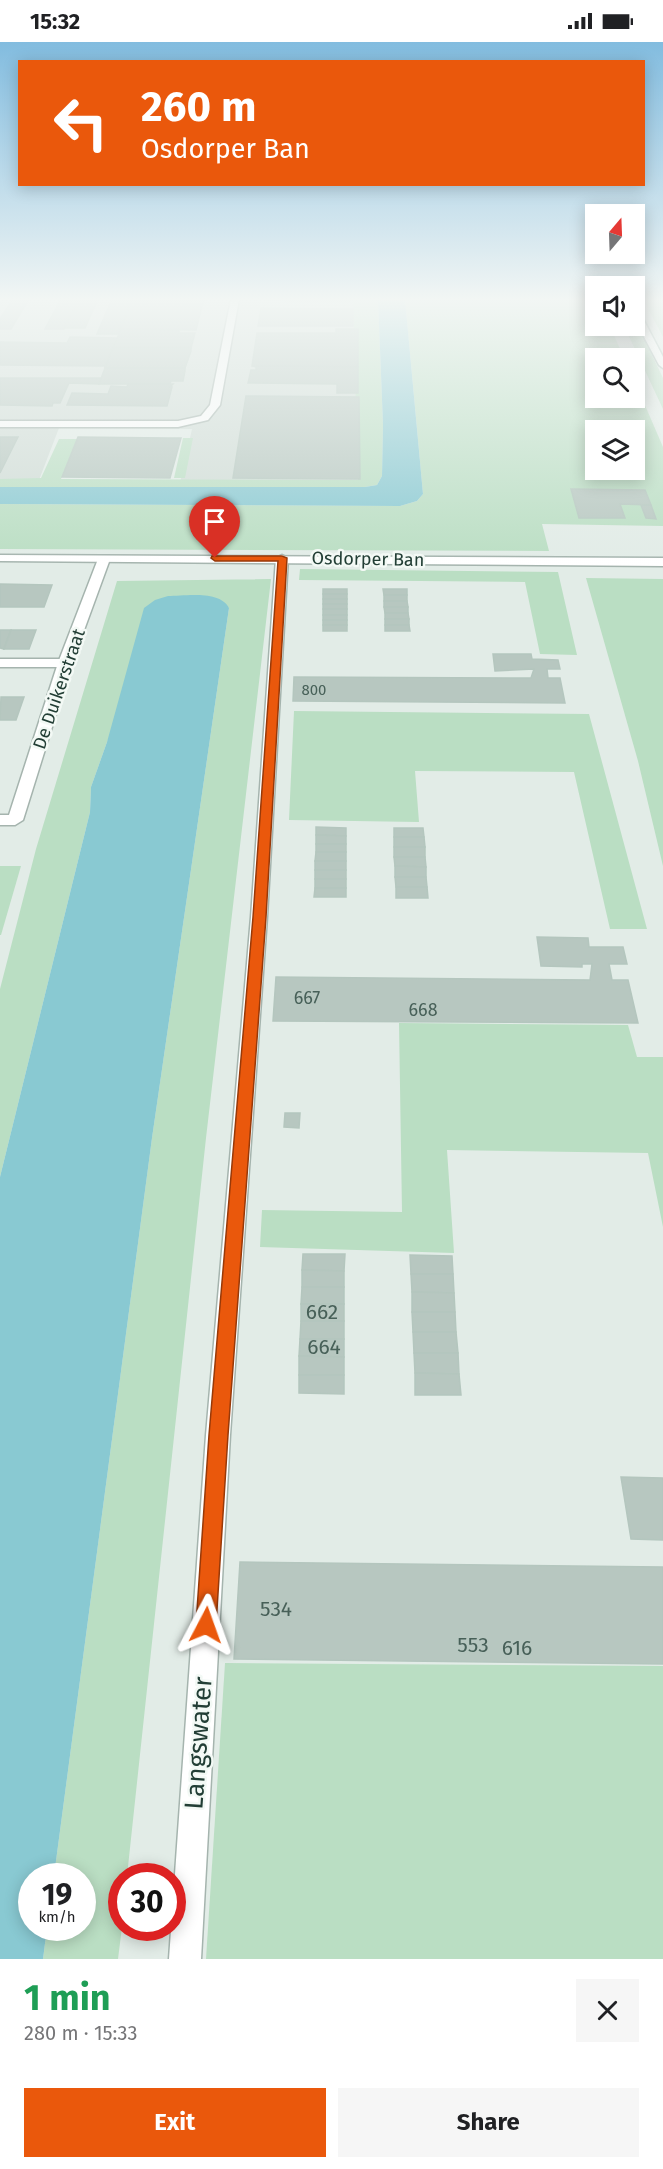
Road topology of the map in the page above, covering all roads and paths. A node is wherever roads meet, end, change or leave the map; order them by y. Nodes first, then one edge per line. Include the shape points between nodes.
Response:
1 (218, 388) edge
2 (0, 424) edge
3 (0, 558) edge
4 (282, 558) junction
5 (104, 559) junction
6 (663, 562) edge
7 (0, 663) edge
8 (65, 663) junction
9 (7, 820) edge
10 (184, 1959) edge

1 - 2 street via 215,405 201,421
3 - 5 street, Osdorper Ban
4 - 5 street, Osdorper Ban
4 - 6 street, Osdorper Ban
4 - 10 street, Langswater
5 - 8 street, De Duikerstraat
7 - 8 street
8 - 9 street, De Duikerstraat

